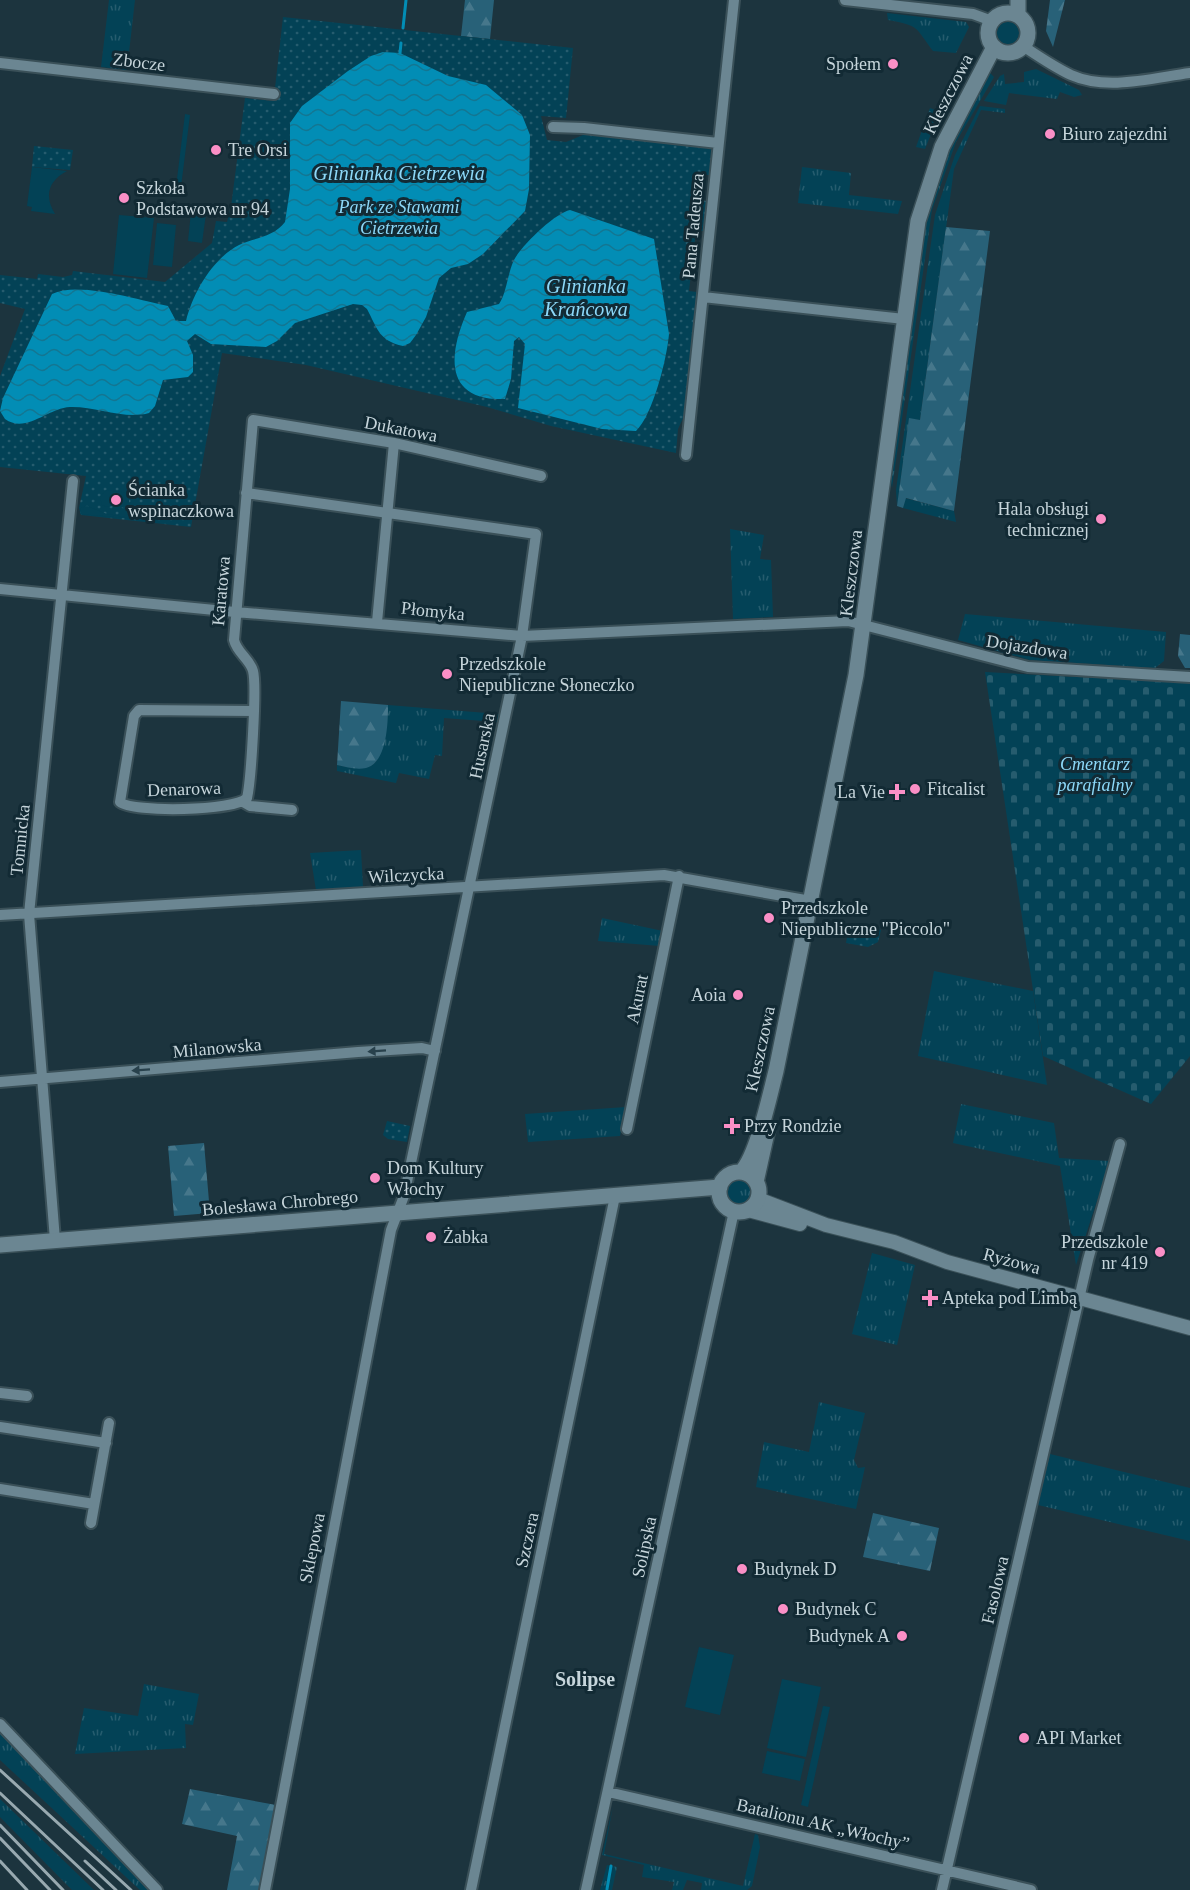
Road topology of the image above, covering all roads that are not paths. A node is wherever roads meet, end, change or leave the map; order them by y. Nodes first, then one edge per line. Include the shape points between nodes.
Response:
1 (734, 0) edge
2 (845, 0) edge
3 (1018, 8) edge
4 (1000, 12) edge
5 (1023, 46) junction
6 (994, 47) junction
7 (0, 63) edge
8 (1190, 73) edge
9 (274, 94) dead end
10 (552, 127) dead end
11 (718, 143) junction
12 (703, 297) junction
13 (903, 319) junction
14 (253, 420) joint
15 (394, 442) junction
16 (686, 455) dead end
17 (541, 476) dead end
18 (74, 480) dead end
19 (246, 493) junction
20 (386, 512) junction
21 (0, 589) edge
22 (63, 596) junction
23 (235, 612) junction
24 (377, 622) junction
25 (864, 625) junction
26 (522, 636) junction
27 (1190, 676) edge
28 (253, 711) junction
29 (245, 798) junction
30 (291, 810) dead end
31 (680, 876) junction
32 (469, 888) junction
33 (811, 901) junction
34 (29, 914) junction
35 (0, 915) edge
36 (435, 1051) junction
37 (40, 1078) junction
38 (0, 1082) edge
39 (765, 1114) junction
40 (627, 1129) dead end
41 (1120, 1144) dead end
42 (741, 1172) junction
43 (756, 1182) junction
44 (721, 1194) junction
45 (615, 1196) junction
46 (747, 1207) junction
47 (397, 1213) junction
48 (55, 1240) junction
49 (0, 1245) edge
50 (1080, 1298) junction
51 (1190, 1328) edge
52 (0, 1393) edge
53 (27, 1396) dead end
54 (109, 1423) dead end
55 (0, 1427) edge
56 (106, 1443) junction
57 (0, 1490) edge
58 (94, 1503) junction
59 (90, 1523) dead end
60 (0, 1724) edge
61 (608, 1792) junction
62 (947, 1870) junction
63 (157, 1890) edge
64 (265, 1890) edge
65 (471, 1890) edge
66 (586, 1890) edge
67 (942, 1890) edge
68 (1031, 1890) edge

1 - 11 street, Pana Tadeusza
2 - 4 street via 979,15
3 - 4 main road
3 - 5 main road via 1028,27
4 - 6 main road via 989,35
5 - 6 main road via 1007,53
5 - 8 street via 1071,75 1095,82
6 - 13 main road, Kleszczowa via 955,119 929,181 918,221
7 - 9 street, Zbocze
10 - 11 street
11 - 12 street, Pana Tadeusza
12 - 13 street
12 - 16 street, Pana Tadeusza
13 - 25 main road, Kleszczowa
14 - 15 street, Dukatowa
14 - 19 street, Karatowa
15 - 17 street, Dukatowa
15 - 20 street
18 - 22 street, Tomnicka
19 - 20 street, Husarska
19 - 23 street, Karatowa
20 - 24 street
20 - 26 street, Husarska via 536,534
21 - 22 street, Płomyka
22 - 23 street, Płomyka
22 - 34 street, Tomnicka
23 - 24 street, Płomyka
23 - 28 street, Karatowa via 236,646 254,673
24 - 26 street, Płomyka
25 - 26 street, Płomyka via 831,621
25 - 27 street, Dojazdowa via 1028,667
25 - 33 main road, Kleszczowa
26 - 32 street, Husarska
28 - 29 street, Karatowa
28 - 29 street, Denarowa via 139,710 134,716 119,798 129,807 182,809
29 - 30 street, Denarowa via 250,806
31 - 32 street, Wilczycka
31 - 33 street, Wilczycka
31 - 40 street, Akurat
32 - 34 street, Wilczycka
32 - 36 street, Husarska
33 - 39 main road, Kleszczowa
34 - 35 street, Wilczycka
34 - 37 street, Tomnicka
36 -> 37 street, Milanowska via 422,1048 358,1052
36 - 47 street, Husarska
37 - 38 street, Milanowska
37 - 48 street, Tomnicka
39 - 42 main road, Kleszczowa
39 - 43 main road, Kleszczowa via 768,1130
41 - 50 street, Fasolowa
42 - 43 main road
42 - 44 main road via 728,1175
43 - 46 main road, Kleszczowa
44 - 45 main road, Bolesława Chrobrego
44 - 46 main road
45 - 47 main road, Bolesława Chrobrego
45 - 65 street, Szczera
46 - 50 street, Ryżowa via 808,1226 826,1225 894,1242 947,1262
46 - 61 street, Solipska
47 - 48 main road, Bolesława Chrobrego
47 - 64 street, Sklepowa via 390,1230
48 - 49 main road, Bolesława Chrobrego
50 - 51 street, Ryżowa
50 - 62 street, Fasolowa
52 - 53 street
54 - 56 street
55 - 56 street
56 - 58 street
57 - 58 street
58 - 59 street
60 - 63 street
61 - 62 street, Batalionu AK „Włochy”
61 - 66 street, Solipska
62 - 67 street, Fasolowa
62 - 68 street, Batalionu AK „Włochy”

